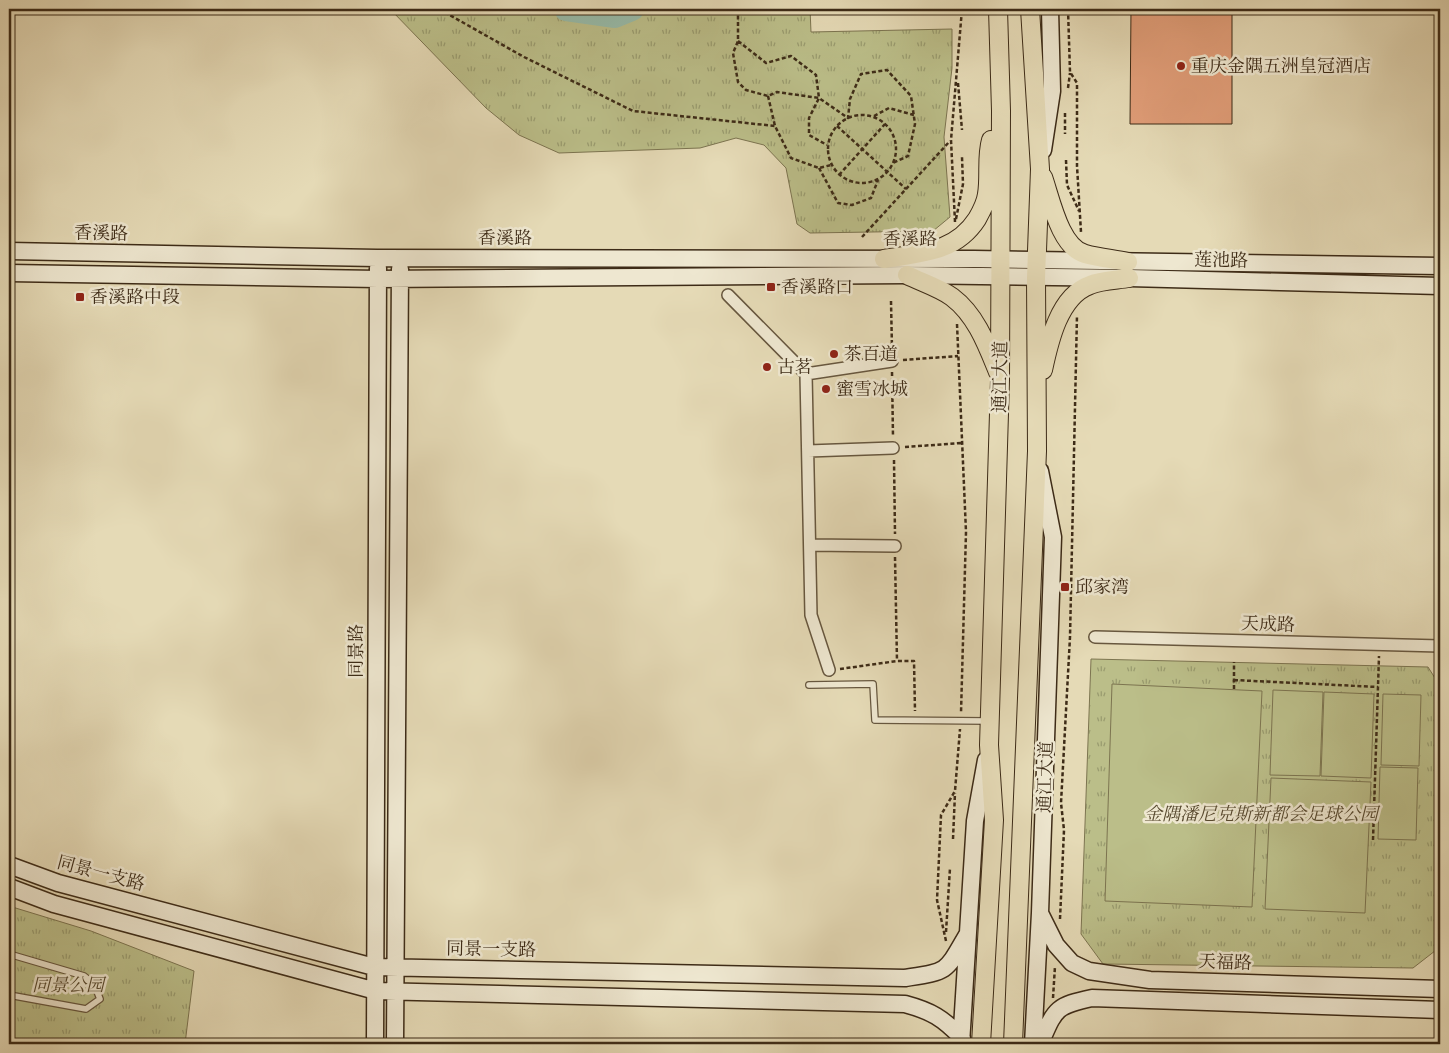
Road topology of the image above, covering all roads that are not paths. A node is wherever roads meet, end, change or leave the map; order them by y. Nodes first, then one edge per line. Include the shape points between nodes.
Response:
1 (998, 9) edge
2 (1030, 9) edge
3 (1050, 9) edge
4 (1001, 111) junction
5 (1040, 169) junction
6 (9, 251) edge
7 (377, 258) junction
8 (400, 258) junction
9 (884, 259) junction
10 (1002, 259) junction
11 (1036, 259) junction
12 (1440, 266) edge
13 (1128, 270) junction
14 (9, 272) edge
15 (907, 275) junction
16 (400, 278) junction
17 (1001, 278) junction
18 (1036, 278) junction
19 (378, 279) junction
20 (1440, 286) edge
21 (728, 295) dead end
22 (892, 361) road end
23 (806, 374) junction
24 (1000, 380) junction
25 (1036, 403) junction
26 (893, 448) road end
27 (808, 451) junction
28 (1036, 451) junction
29 (810, 545) junction
30 (895, 546) road end
31 (1095, 637) dead end
32 (1440, 646) edge
33 (830, 670) road end
34 (809, 685) dead end
35 (990, 721) junction
36 (989, 745) junction
37 (9, 865) edge
38 (9, 887) edge
39 (1040, 912) junction
40 (967, 935) junction
41 (9, 954) edge
42 (374, 967) junction
43 (394, 967) junction
44 (1440, 989) edge
45 (376, 991) junction
46 (395, 992) junction
47 (9, 995) edge
48 (1440, 1010) edge
49 (962, 1041) edge
50 (375, 1044) edge
51 (394, 1044) edge
52 (981, 1044) edge
53 (1013, 1044) edge
54 (1033, 1044) edge
55 (1040, 1044) edge

1 - 4 main road, 通江大道
2 - 5 main road, 通江大道
3 - 5 street, 通江大道 via 1052,91
4 - 9 main road via 990,143 987,196 981,212 961,227 956,242 939,250
4 - 10 main road, 通江大道
5 - 11 main road, 通江大道
5 - 13 main road via 1062,233 1074,248
6 - 7 street, 香溪路
7 - 8 street, 香溪路
7 - 19 street, 同景路
8 - 9 street, 香溪路
8 - 16 street
9 - 10 street, 香溪路
10 - 11 street, 莲池路
10 - 17 main road, 通江大道
11 - 13 street, 莲池路
11 - 18 main road, 通江大道
12 - 13 street, 莲池路
13 - 18 street, 莲池路
13 - 20 street, 莲池路
13 - 25 main road via 1090,284 1075,294 1055,328
14 - 19 street, 香溪路
15 - 16 street, 香溪路
15 - 17 street, 香溪路
15 - 24 main road via 952,296 968,313 983,336
16 - 19 street, 香溪路
16 - 43 street
17 - 18 street, 莲池路
17 - 24 main road, 通江大道
18 - 25 main road, 通江大道
19 - 42 street, 同景路
21 - 23 street
22 - 23 street
23 - 27 street
24 - 35 main road, 通江大道
25 - 28 main road, 通江大道
26 - 27 street
27 - 29 street
28 - 39 street, 通江大道 via 1053,537
28 - 53 main road, 通江大道
29 - 30 street
29 - 33 street via 811,616
31 - 32 street, 天成路
34 - 35 lane via 873,684 874,720
35 - 36 main road, 通江大道
36 - 40 street, 通江大道 via 975,821
36 - 52 main road, 通江大道 via 994,820
37 - 42 street, 同景一支路 via 58,883
38 - 45 street via 54,904
39 - 44 street, 天福路 via 1056,946 1072,963 1090,971 1150,980
39 - 54 street, 通江大道
40 - 43 street, 同景一支路 via 949,967 936,973 905,978
40 - 49 street, 通江大道
41 - 47 lane via 84,976 94,984 100,999 86,1009
42 - 43 street, 同景一支路
42 - 45 street, 同景路
43 - 46 street
45 - 46 street
45 - 50 street, 同景路
46 - 49 street via 905,1004 930,1010 949,1024
46 - 51 street
48 - 55 street via 1092,998 1066,1004 1052,1017

